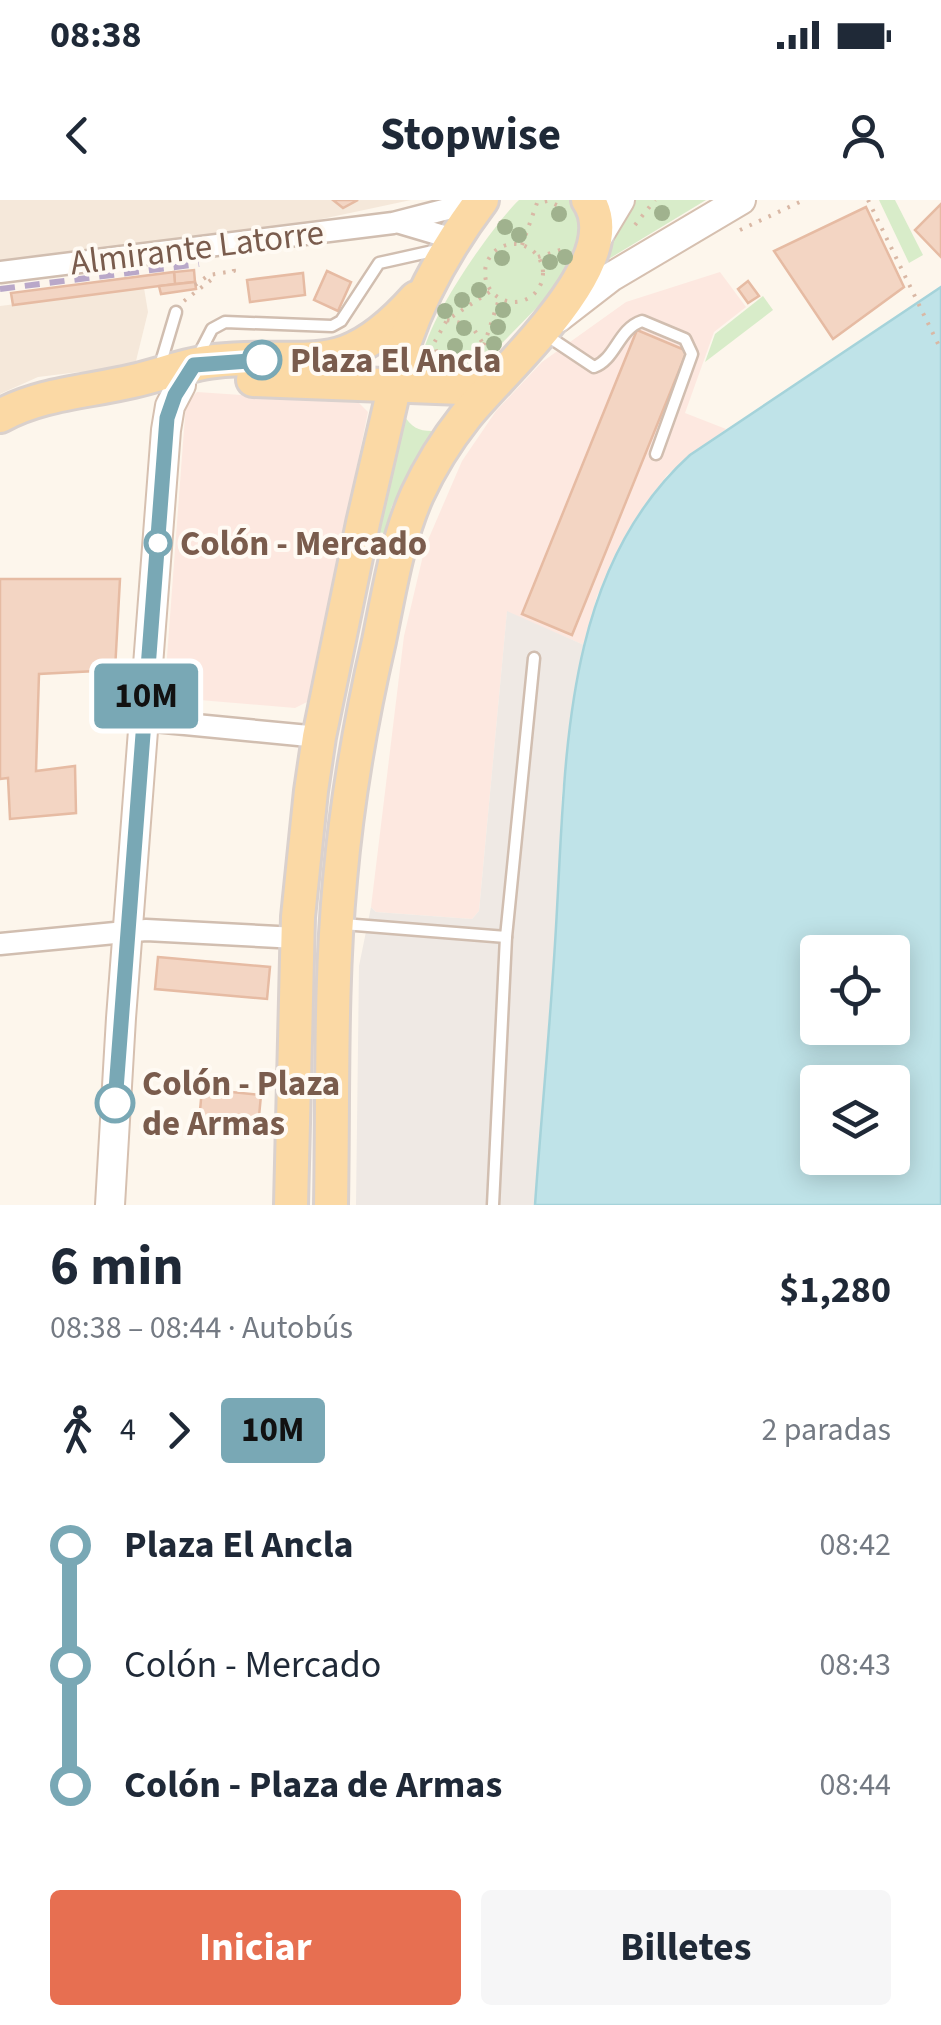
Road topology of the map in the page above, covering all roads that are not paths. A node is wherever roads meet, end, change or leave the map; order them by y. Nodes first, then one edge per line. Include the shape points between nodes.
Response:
1 (482, 200) edge
2 (620, 200) edge
3 (741, 200) edge
4 (578, 207) edge
5 (394, 223) junction
6 (584, 243) junction
7 (451, 244) junction
8 (0, 272) edge
9 (427, 286) junction
10 (173, 308) road end
11 (541, 331) junction
12 (178, 375) junction
13 (477, 380) junction
14 (394, 386) junction
15 (0, 416) edge
16 (656, 454) dead end
17 (534, 658) dead end
18 (144, 720) junction
19 (319, 737) junction
20 (337, 924) junction
21 (128, 931) junction
22 (506, 936) junction
23 (297, 938) junction
24 (0, 944) edge
25 (336, 968) junction
26 (110, 1205) edge
27 (291, 1205) edge
28 (331, 1205) edge
29 (493, 1205) edge

1 - 5 street, Almirante Latorre
1 - 7 main road
2 - 6 main road
3 - 11 main road via 611,277
4 - 6 main road via 596,215
5 - 7 street, Almirante Latorre via 422,227
5 - 8 street, Almirante Latorre
6 - 11 main road via 577,284
7 - 9 main road
7 - 12 lane via 379,263 332,326 225,322
9 - 12 main road via 352,352 324,359 220,361
9 - 14 main road
10 - 12 lane
11 - 13 main road
11 - 16 lane via 594,367 605,363 637,322 685,339 692,354
12 - 14 main road
12 - 15 main road via 156,389 104,388 35,400
12 - 18 main road via 167,418
13 - 14 main road
13 - 20 main road via 462,420 428,472 400,544 359,746
14 - 19 main road
17 - 22 lane
18 - 19 street
18 - 21 main road
19 - 23 main road
20 - 22 lane
20 - 25 main road
21 - 23 street
21 - 24 street
21 - 26 main road
22 - 29 lane
23 - 25 main road
23 - 27 main road
25 - 28 main road

